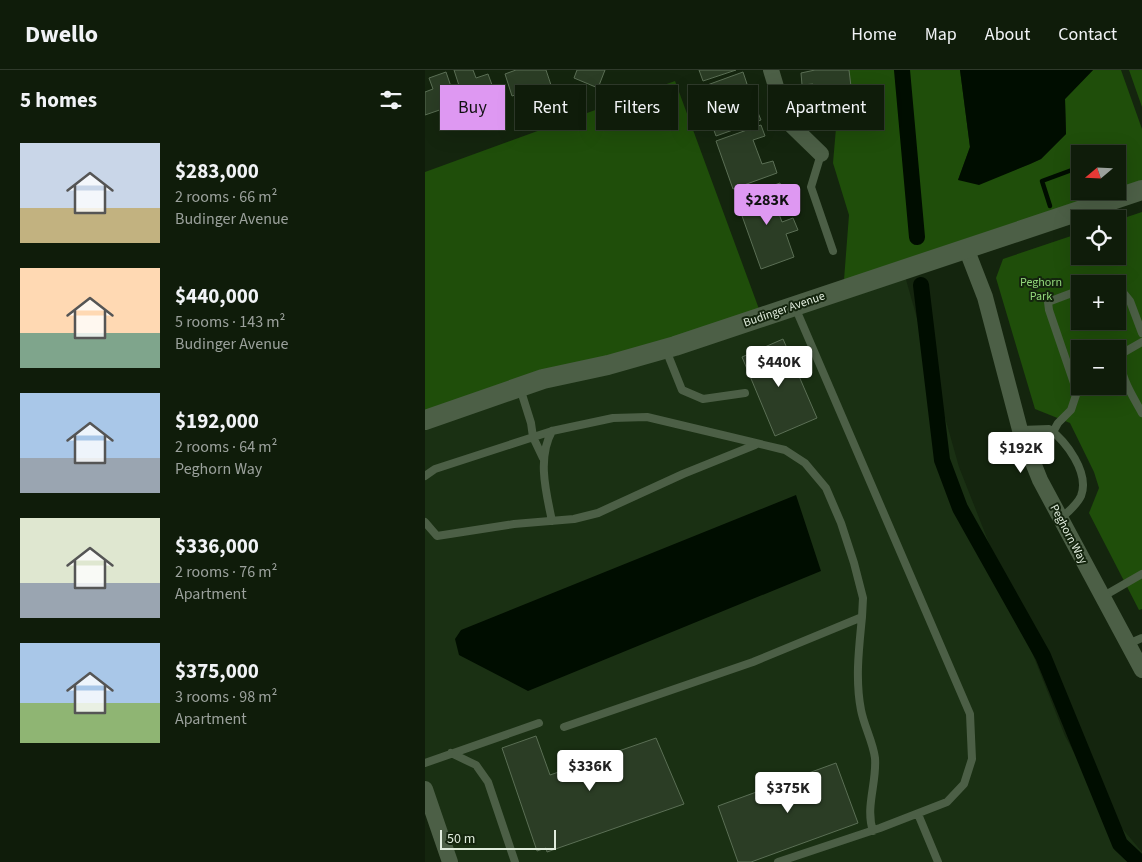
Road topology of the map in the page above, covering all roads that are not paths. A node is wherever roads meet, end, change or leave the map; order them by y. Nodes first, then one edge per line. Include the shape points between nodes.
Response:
1 (771, 70) edge
2 (821, 154) joint
3 (1142, 190) edge
4 (967, 248) junction
5 (833, 251) dead end
6 (1071, 293) edge
7 (1126, 296) edge
8 (794, 306) junction
9 (1142, 332) edge
10 (1142, 342) edge
11 (665, 349) junction
12 (519, 387) junction
13 (745, 393) dead end
14 (1142, 412) edge
15 (425, 420) edge
16 (1020, 430) junction
17 (552, 431) junction
18 (1053, 432) junction
19 (533, 436) junction
20 (757, 444) junction
21 (544, 459) junction
22 (425, 476) edge
23 (1061, 519) junction
24 (552, 521) junction
25 (425, 522) edge
26 (1142, 574) edge
27 (1102, 597) junction
28 (861, 617) junction
29 (1135, 641) edge
30 (1142, 670) edge
31 (539, 724) dead end
32 (564, 727) dead end
33 (451, 753) junction
34 (425, 763) edge
35 (425, 789) edge
36 (918, 814) junction
37 (430, 820) edge
38 (873, 831) junction
39 (450, 862) edge
40 (515, 862) edge
41 (778, 862) edge
42 (938, 862) edge

1 - 2 street via 786,120
2 - 5 lane via 811,187
3 - 4 street, Budinger Avenue
4 - 8 street, Budinger Avenue
4 - 16 street, Peghorn Way via 985,297
6 - 18 lane via 1048,302 1077,392 1071,410
7 - 9 lane
8 - 11 street, Budinger Avenue
8 - 36 lane via 970,714 971,759 964,784 947,802
10 - 14 lane via 1121,354 1119,363 1129,391
11 - 12 street, Budinger Avenue
11 - 13 lane via 682,390 703,399
12 - 15 street, Budinger Avenue
12 - 19 lane
16 - 18 lane via 1040,428
16 - 23 street, Peghorn Way via 1040,480
17 - 19 lane
17 - 20 lane via 613,418 647,418
17 - 21 lane via 546,441
18 - 23 lane via 1061,438 1079,468 1083,482 1079,500
19 - 21 lane
19 - 22 lane via 435,469
20 - 24 lane via 604,511
20 - 28 lane via 785,450 805,463 826,488 855,563 863,598
21 - 24 lane
23 - 27 street, Peghorn Way
24 - 25 lane via 437,536
26 - 27 lane
27 - 29 street, Peghorn Way
28 - 32 lane via 753,662
28 - 38 lane via 857,682 861,712 875,756 869,819
29 - 30 street, Peghorn Way
31 - 33 lane
33 - 34 lane
33 - 40 lane via 476,765 488,782
35 - 37 street
36 - 38 lane
36 - 42 lane
37 - 39 street
38 - 41 lane

